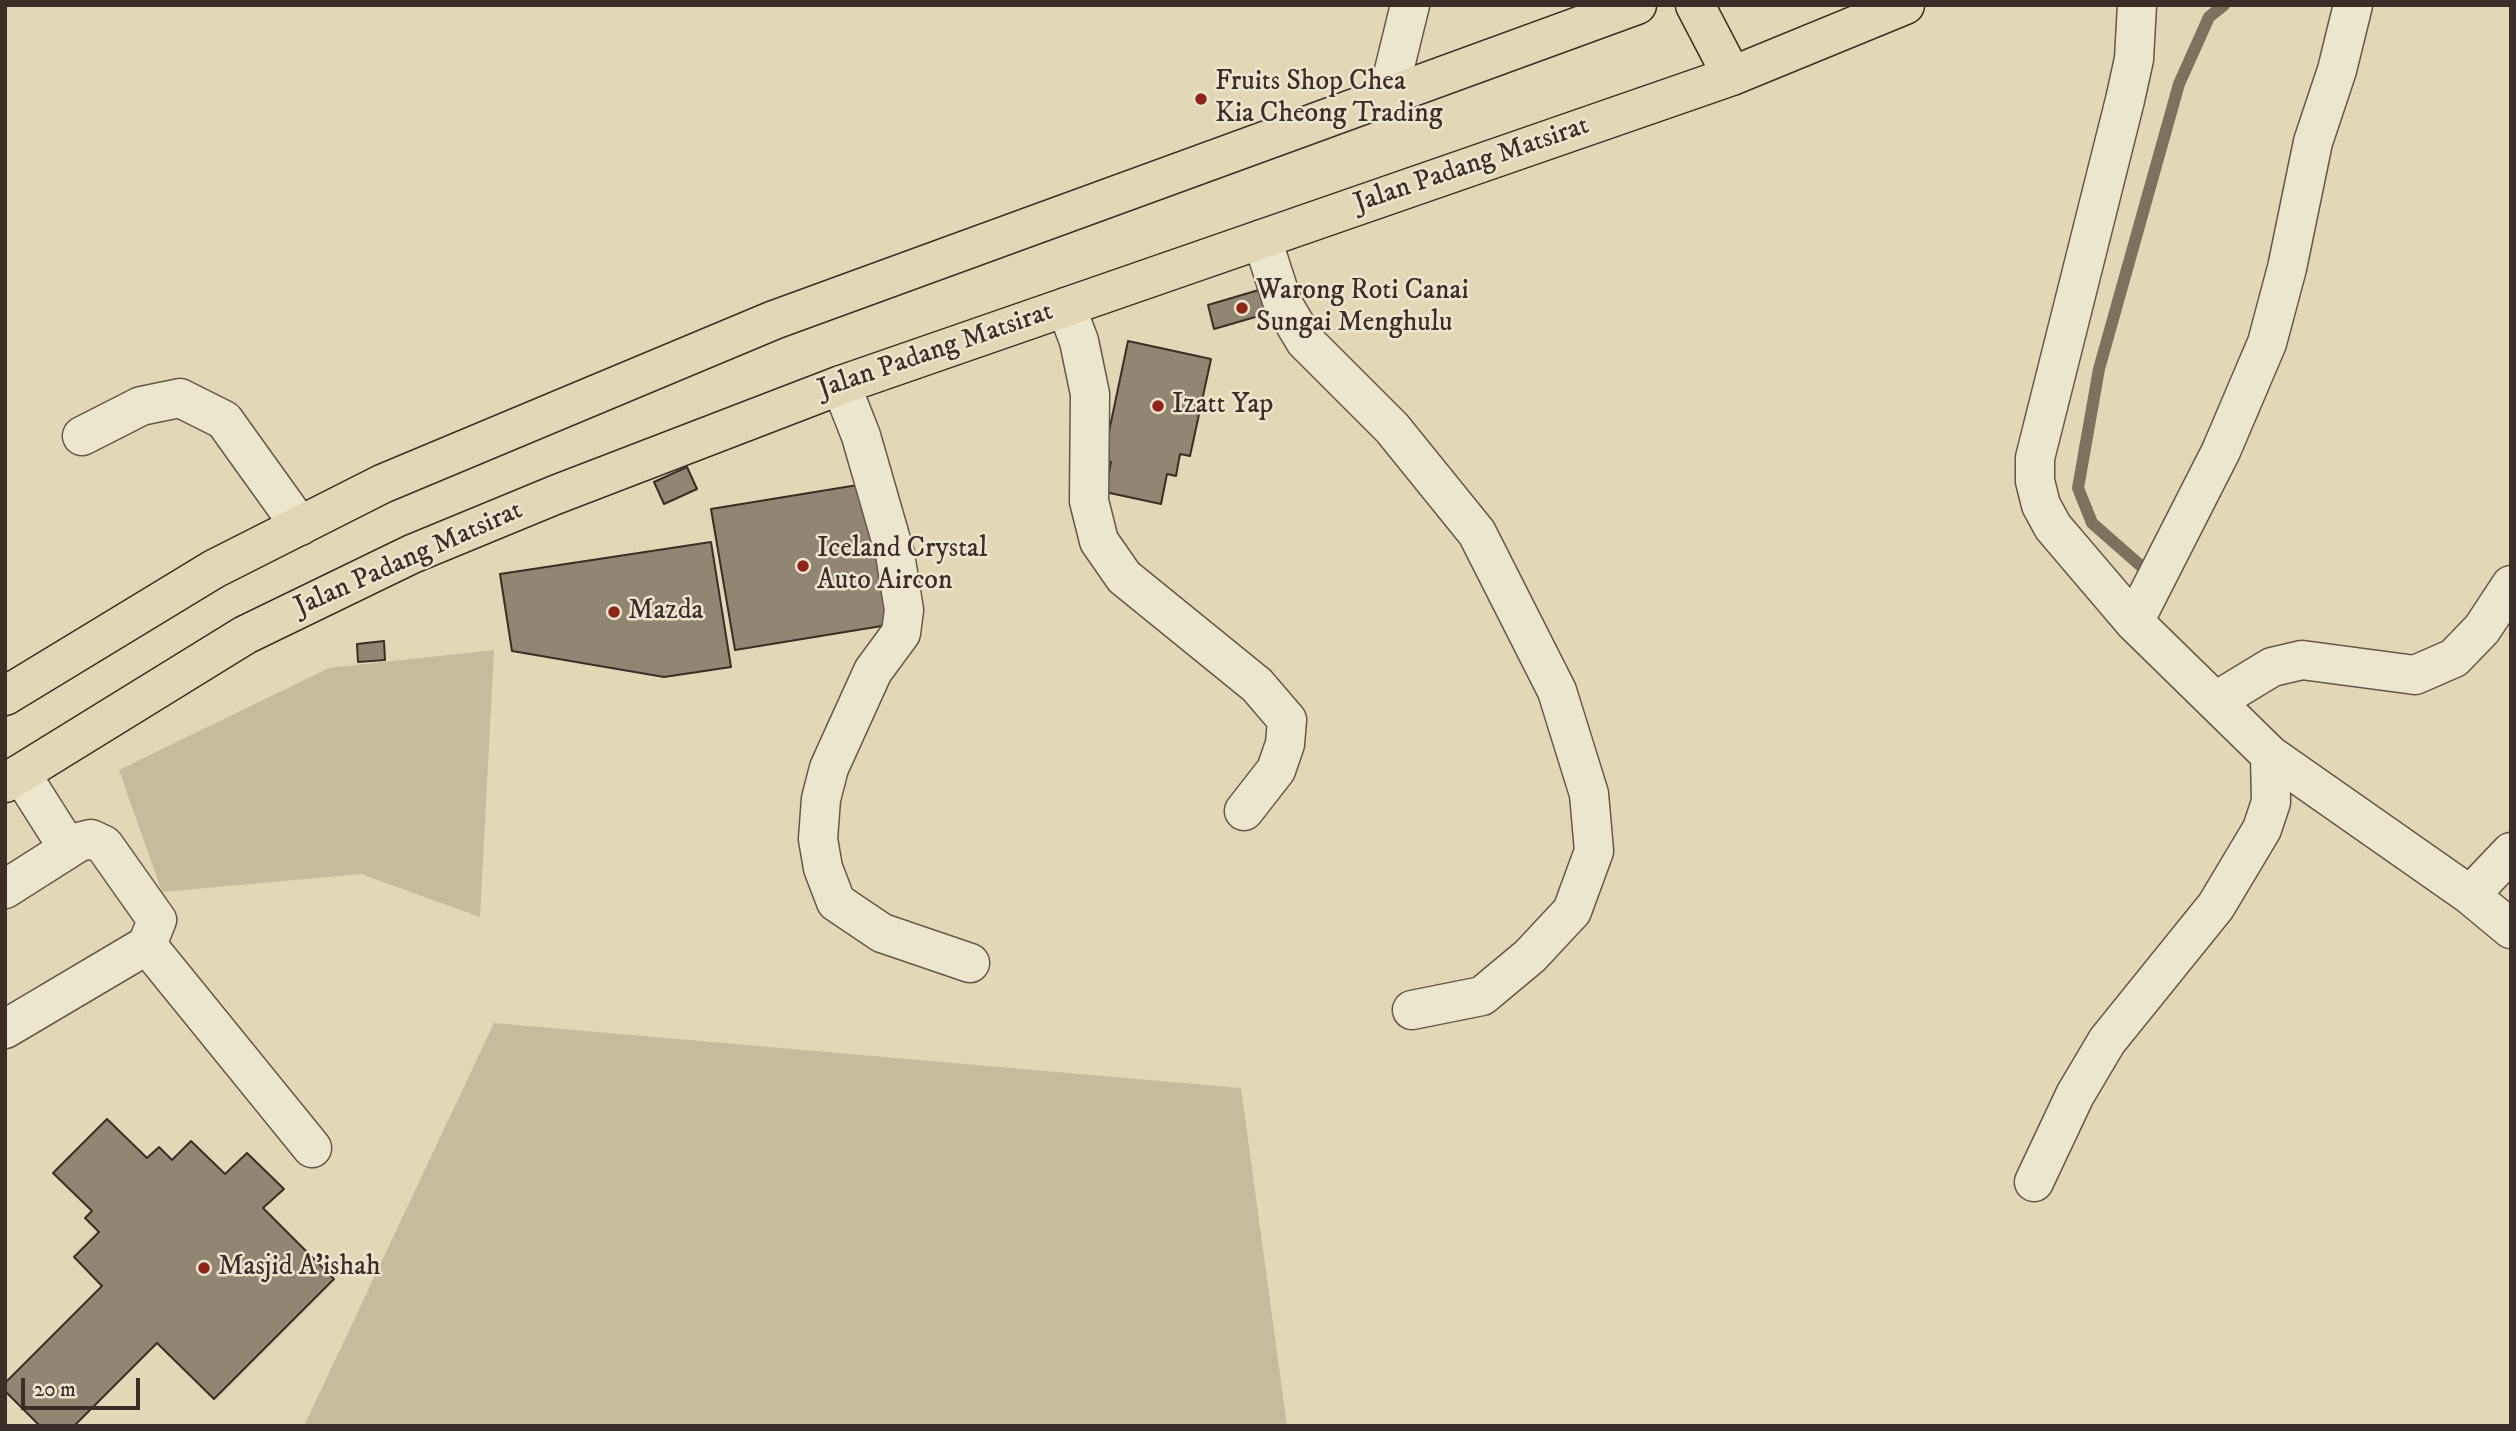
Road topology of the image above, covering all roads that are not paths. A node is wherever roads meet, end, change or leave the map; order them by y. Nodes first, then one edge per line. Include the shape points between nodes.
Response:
1 (1410, 5) edge
2 (1637, 5) edge
3 (1695, 5) edge
4 (1905, 5) edge
5 (2137, 5) edge
6 (2353, 5) edge
7 (1732, 76) junction
8 (1388, 95) junction
9 (1262, 239) junction
10 (1066, 307) junction
11 (841, 385) junction
12 (82, 436) dead end
13 (300, 526) junction
14 (2511, 585) edge
15 (2134, 622) junction
16 (5, 696) edge
17 (2216, 701) junction
18 (2270, 755) junction
19 (13, 778) edge
20 (1244, 811) dead end
21 (68, 848) junction
22 (2511, 852) edge
23 (5, 889) edge
24 (2470, 895) junction
25 (2511, 929) edge
26 (147, 945) junction
27 (970, 963) dead end
28 (1412, 1010) dead end
29 (5, 1029) edge
30 (312, 1148) dead end
31 (2034, 1182) dead end

1 - 8 street
2 - 8 main road
3 - 7 main road
4 - 7 main road, Jalan Padang Matsirat
5 - 15 street via 2134,59 2125,100 2035,458 2041,505 2053,527
6 - 15 street via 2313,142 2267,343 2221,451
7 - 9 main road, Jalan Padang Matsirat
8 - 13 main road via 774,320 382,484
9 - 10 main road, Jalan Padang Matsirat
9 - 28 street via 1283,304 1304,341 1392,428 1477,533 1557,691 1589,794 1594,851 1572,911 1530,956 1482,996
10 - 11 main road, Jalan Padang Matsirat
10 - 20 street via 1090,394 1089,501 1100,541 1124,576 1257,685 1287,720 1276,770
11 - 19 main road, Jalan Padang Matsirat via 412,554 245,635
11 - 27 street via 861,436 895,554 904,610 901,633 873,671 829,768 818,839 823,868 836,902 882,933
12 - 13 street via 141,406 180,398 224,420
13 - 16 main road via 214,569
14 - 17 street via 2482,629 2454,658 2415,675 2302,660 2272,667
15 - 17 street
17 - 18 street
18 - 24 street
18 - 31 street via 2271,802 2262,829 2216,906 2107,1041 2075,1095
19 - 21 street
21 - 23 street
21 - 26 street via 91,839 103,845 157,920
22 - 24 street
24 - 25 street
26 - 29 street
26 - 30 street

